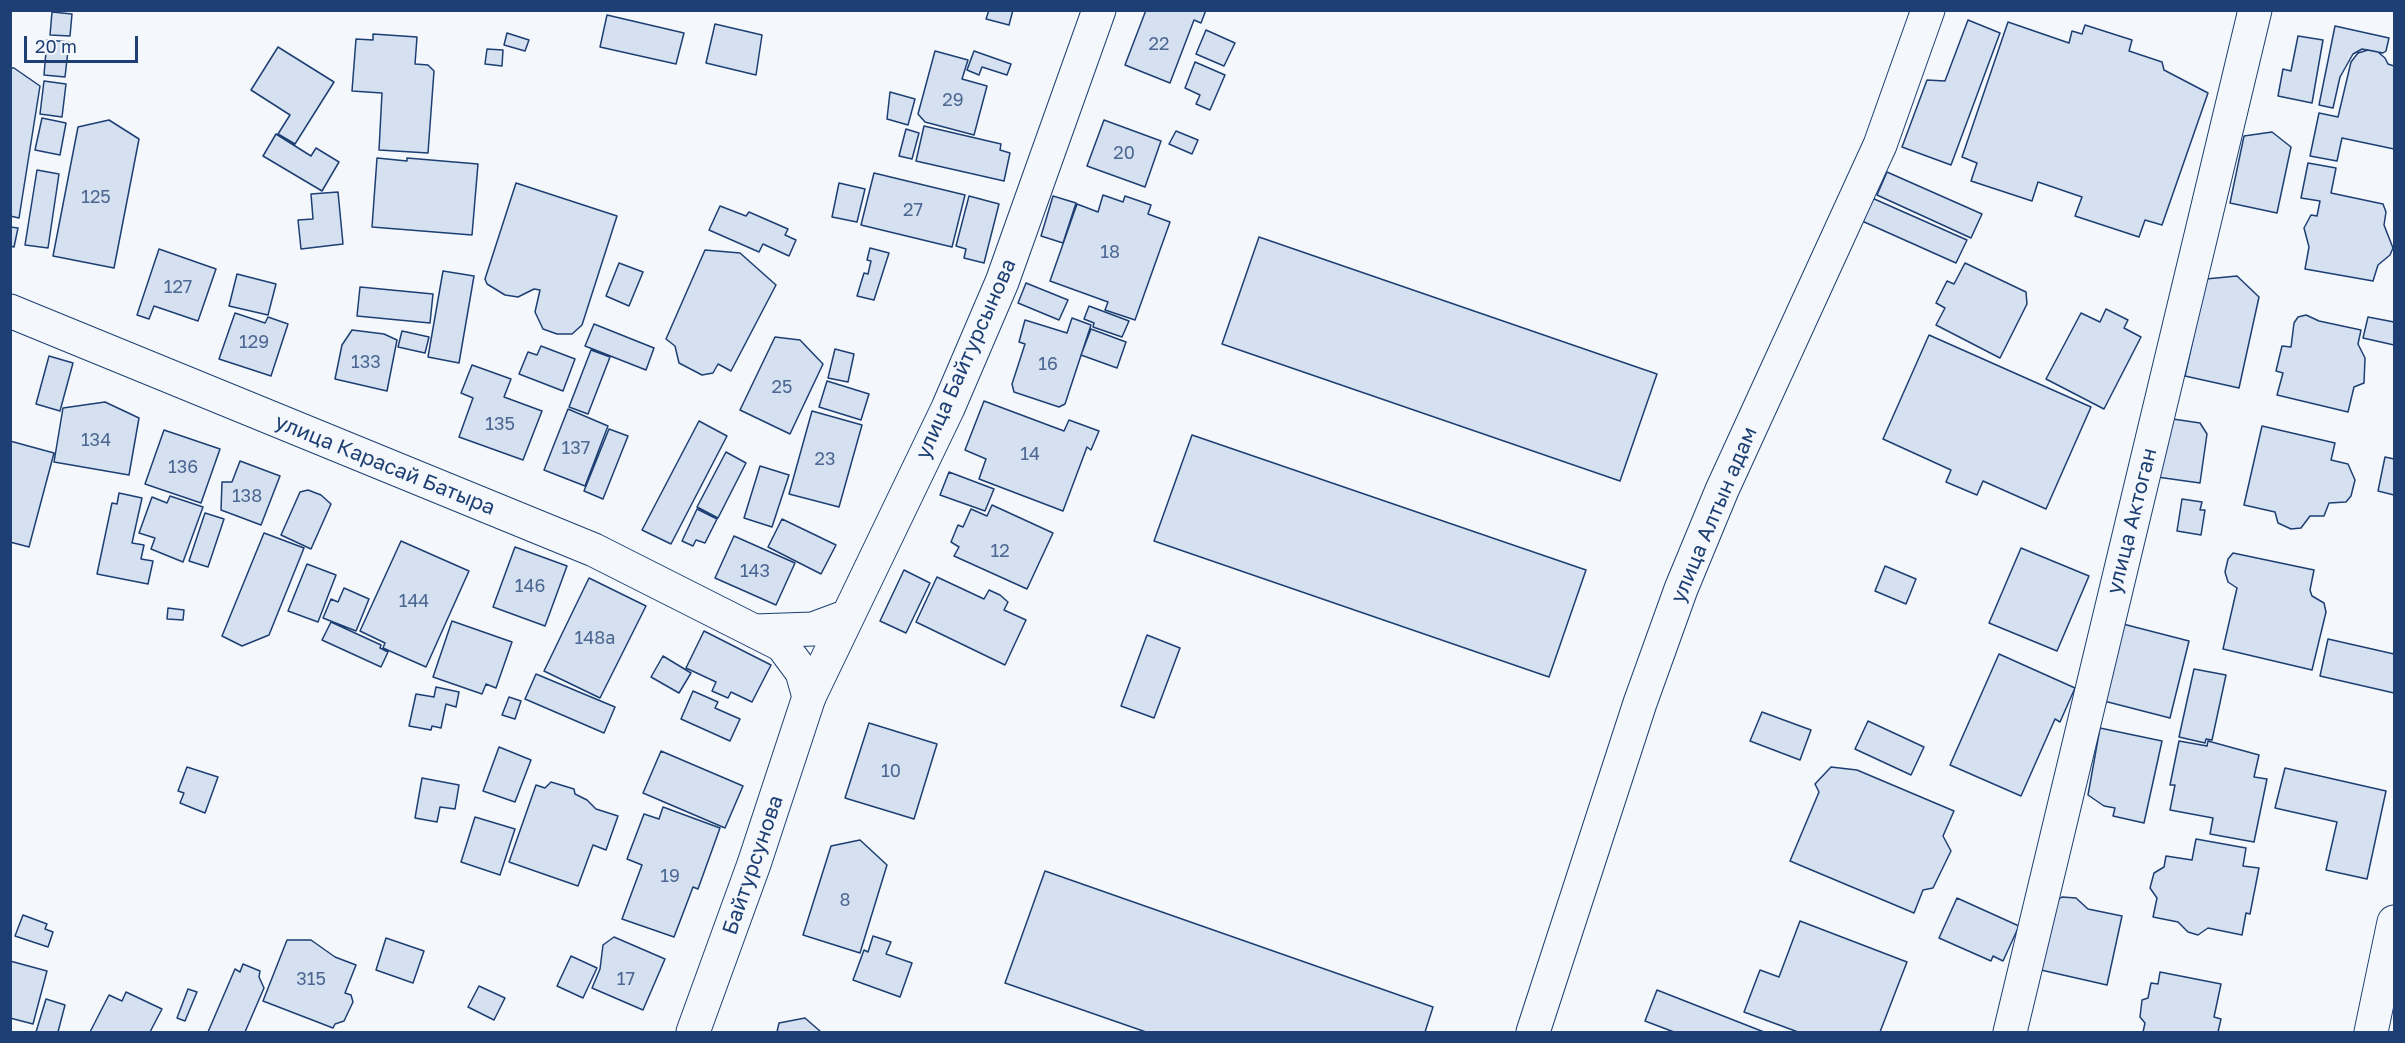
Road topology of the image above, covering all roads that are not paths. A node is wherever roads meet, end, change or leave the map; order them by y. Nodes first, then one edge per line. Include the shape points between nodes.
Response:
1 (1099, 10) edge
2 (1928, 10) edge
3 (2255, 10) edge
4 (10, 310) edge
5 (848, 616) junction
6 (755, 631) junction
7 (809, 697) junction
8 (2394, 922) edge
9 (693, 1032) edge
10 (1533, 1032) edge
11 (2010, 1032) edge
12 (2371, 1032) edge

1 - 5 street, улица Байтурсынова via 1002,282 948,408
2 - 10 street, улица Алтын адам via 1880,145 1681,588
3 - 11 street, улица Актоган
4 - 6 street, улица Карасай Батыра via 594,550
5 - 6 street via 813,629
5 - 7 street, улица Байтурсынова
6 - 7 street, улица Карасай Батыра via 782,645 802,672
7 - 9 street, Байтурсунова
8 - 12 street

